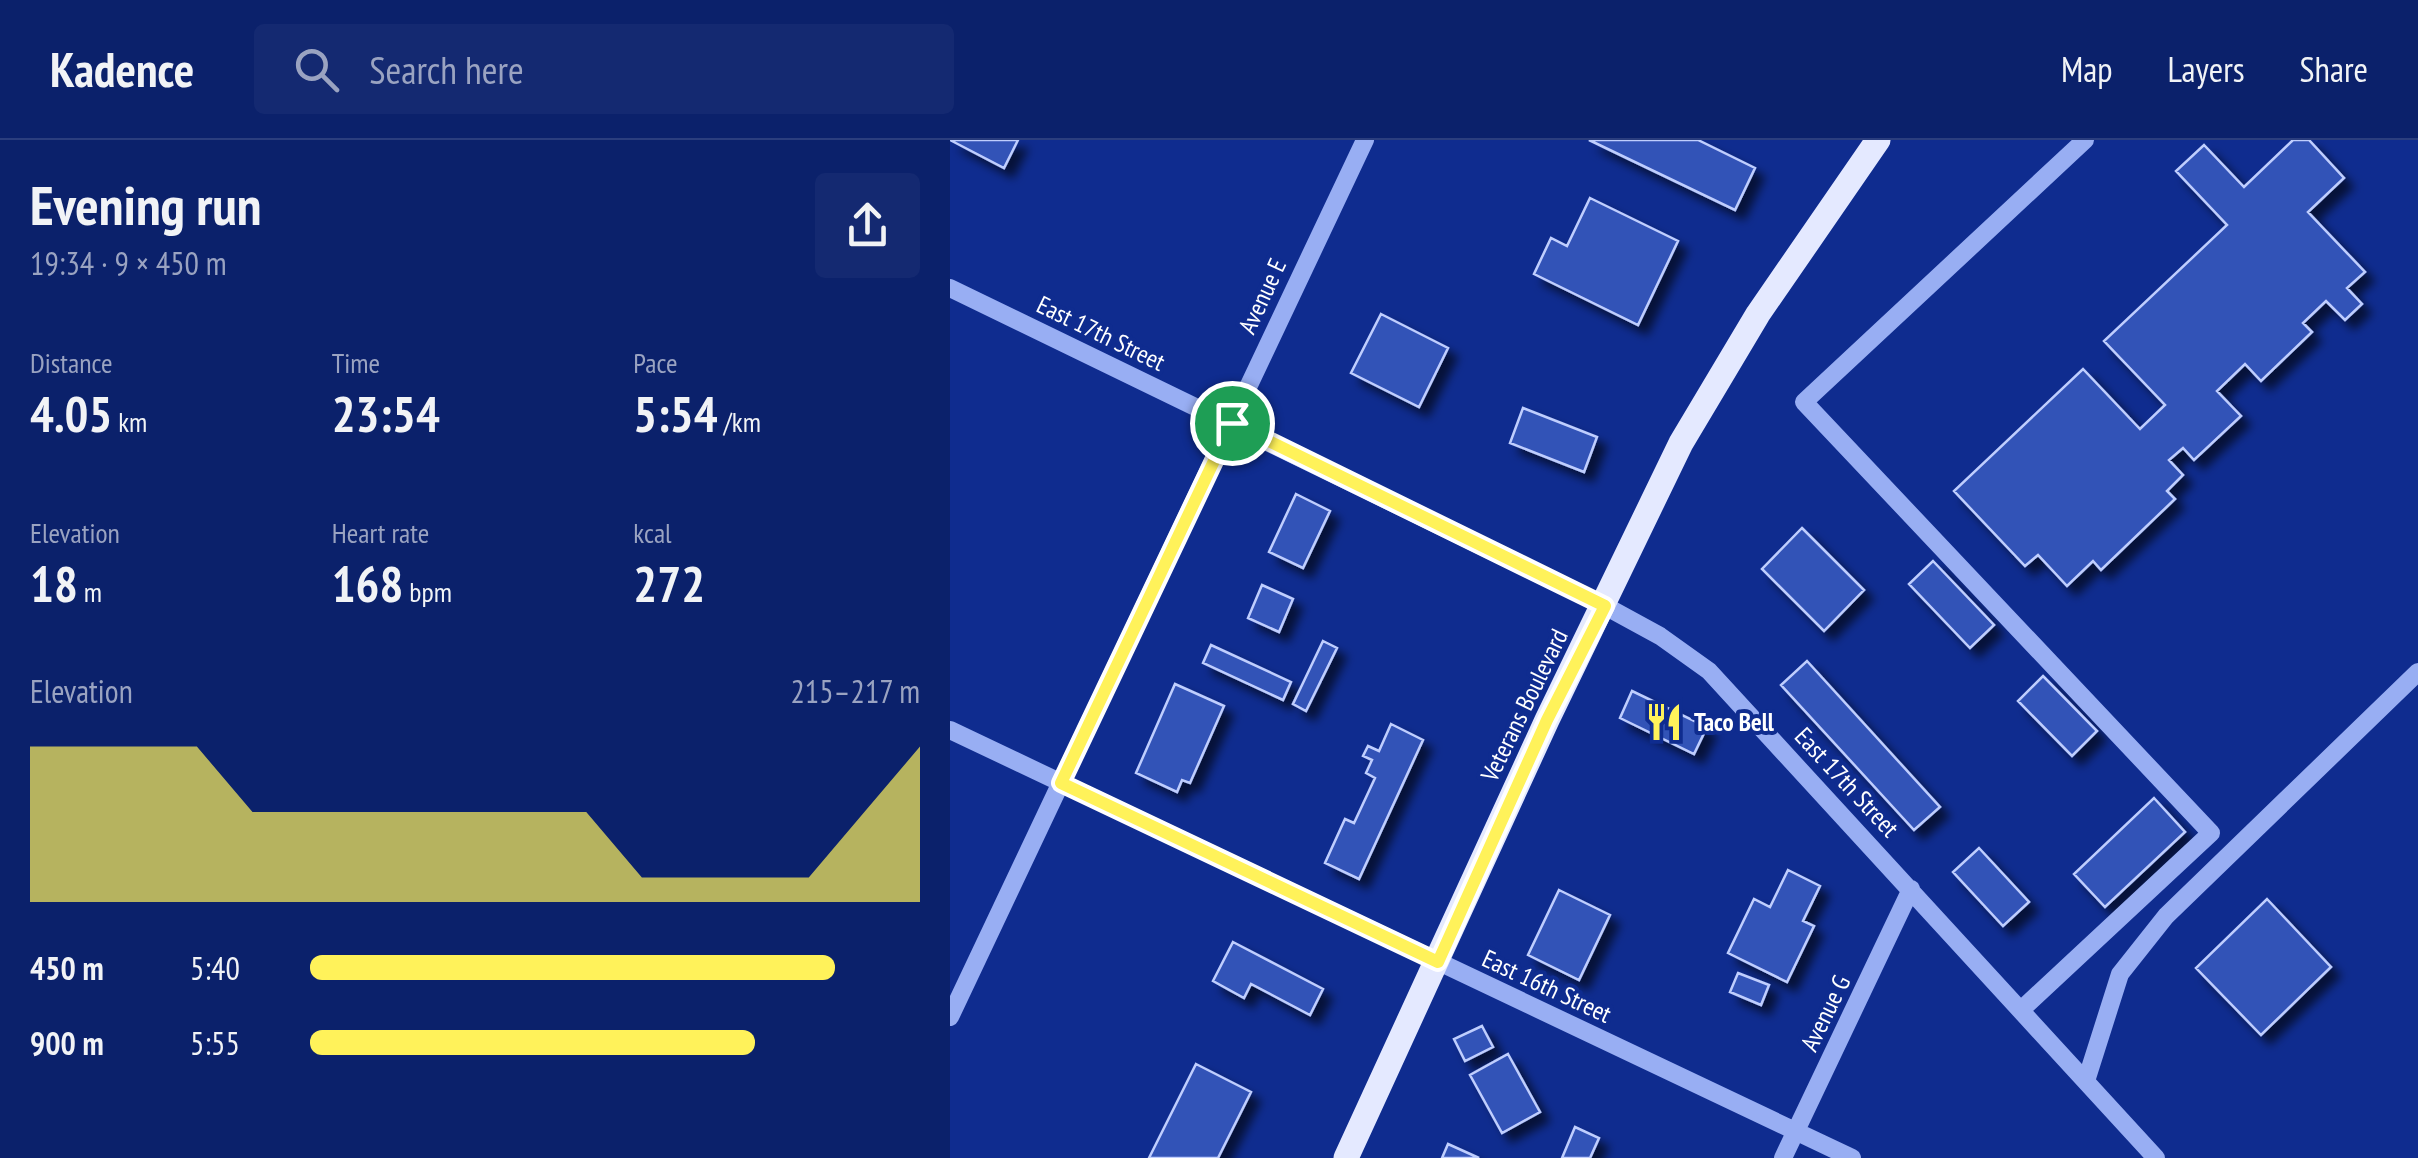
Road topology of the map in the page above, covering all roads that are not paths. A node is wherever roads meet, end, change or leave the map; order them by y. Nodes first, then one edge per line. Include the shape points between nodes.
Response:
1 (1365, 140) edge
2 (1878, 140) edge
3 (2085, 140) edge
4 (950, 288) edge
5 (1232, 423) junction
6 (1605, 606) junction
7 (2418, 672) edge
8 (950, 730) edge
9 (1061, 783) junction
10 (1912, 888) junction
11 (1438, 962) junction
12 (2022, 1009) junction
13 (950, 1017) edge
14 (2086, 1081) junction
15 (1796, 1131) junction
16 (1346, 1158) edge
17 (1783, 1158) edge
18 (1852, 1158) edge
19 (2156, 1158) edge

1 - 5 street, Avenue E
2 - 6 main road, Veterans Boulevard via 1758,314 1681,443
3 - 12 street via 1804,402 2211,832
4 - 5 street, East 17th Street
5 - 6 street, East 17th Street
5 - 9 street, Avenue E
6 - 10 street, East 17th Street via 1709,672
6 - 11 main road, Veterans Boulevard
7 - 14 street via 2166,916 2120,974
8 - 9 street, East 16th Street
9 - 11 street, East 16th Street
9 - 13 street, Avenue E
10 - 12 street, East 17th Street
10 - 15 street, Avenue G
11 - 15 street, East 16th Street
11 - 16 main road, Veterans Boulevard
12 - 14 street, East 17th Street
14 - 19 street, East 17th Street
15 - 17 street, Avenue G
15 - 18 street, East 16th Street

